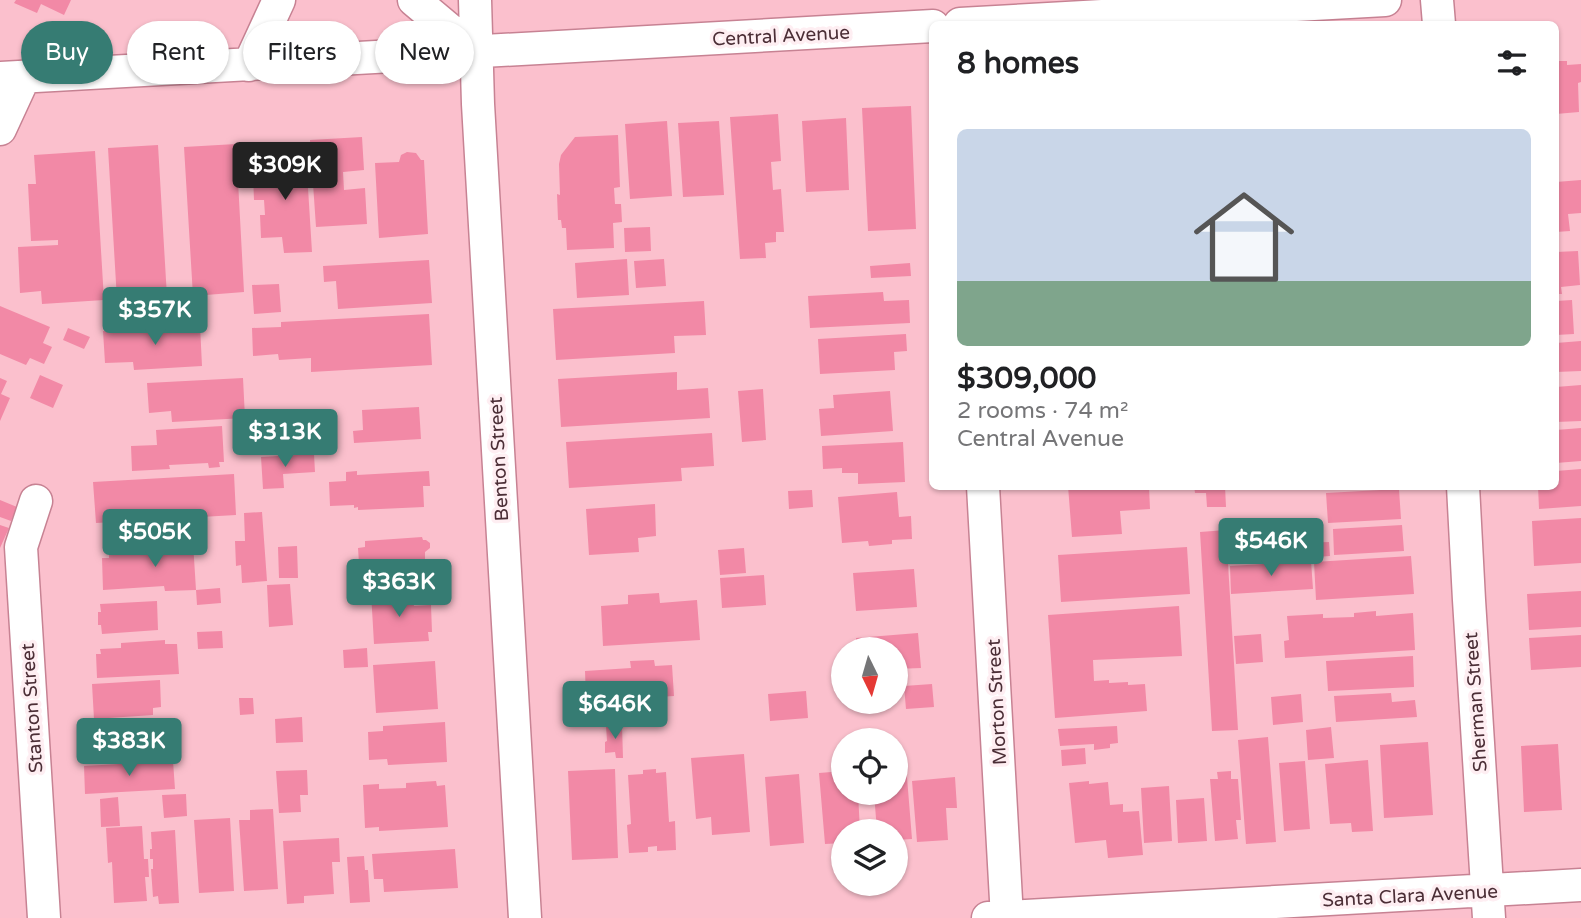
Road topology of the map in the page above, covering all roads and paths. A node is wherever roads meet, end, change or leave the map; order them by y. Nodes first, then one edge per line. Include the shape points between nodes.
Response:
1 (279, 0) edge
2 (414, 0) edge
3 (475, 0) edge
4 (956, 0) edge
5 (1385, 0) edge
6 (1437, 0) edge
7 (269, 21) edge
8 (958, 21) edge
9 (1011, 21) edge
10 (1438, 21) edge
11 (929, 26) edge
12 (476, 52) junction
13 (361, 59) edge
14 (243, 65) edge
15 (12, 78) edge
16 (0, 129) edge
17 (984, 490) edge
18 (1463, 490) edge
19 (36, 501) dead end
20 (1581, 885) edge
21 (1489, 904) edge
22 (44, 918) edge
23 (525, 918) edge
24 (1001, 918) edge

1 - 7 street
2 - 12 street
3 - 12 street, Benton Street
4 - 8 street
5 - 9 street
6 - 10 street
11 - 12 street, Central Avenue
12 - 13 street, Central Avenue
12 - 23 street, Benton Street
14 - 15 street, Central Avenue
15 - 16 street
17 - 24 street, Morton Street
18 - 21 street, Sherman Street
19 - 22 street, Stanton Street via 21,547
20 - 21 street, Santa Clara Avenue
21 - 24 street, Santa Clara Avenue

